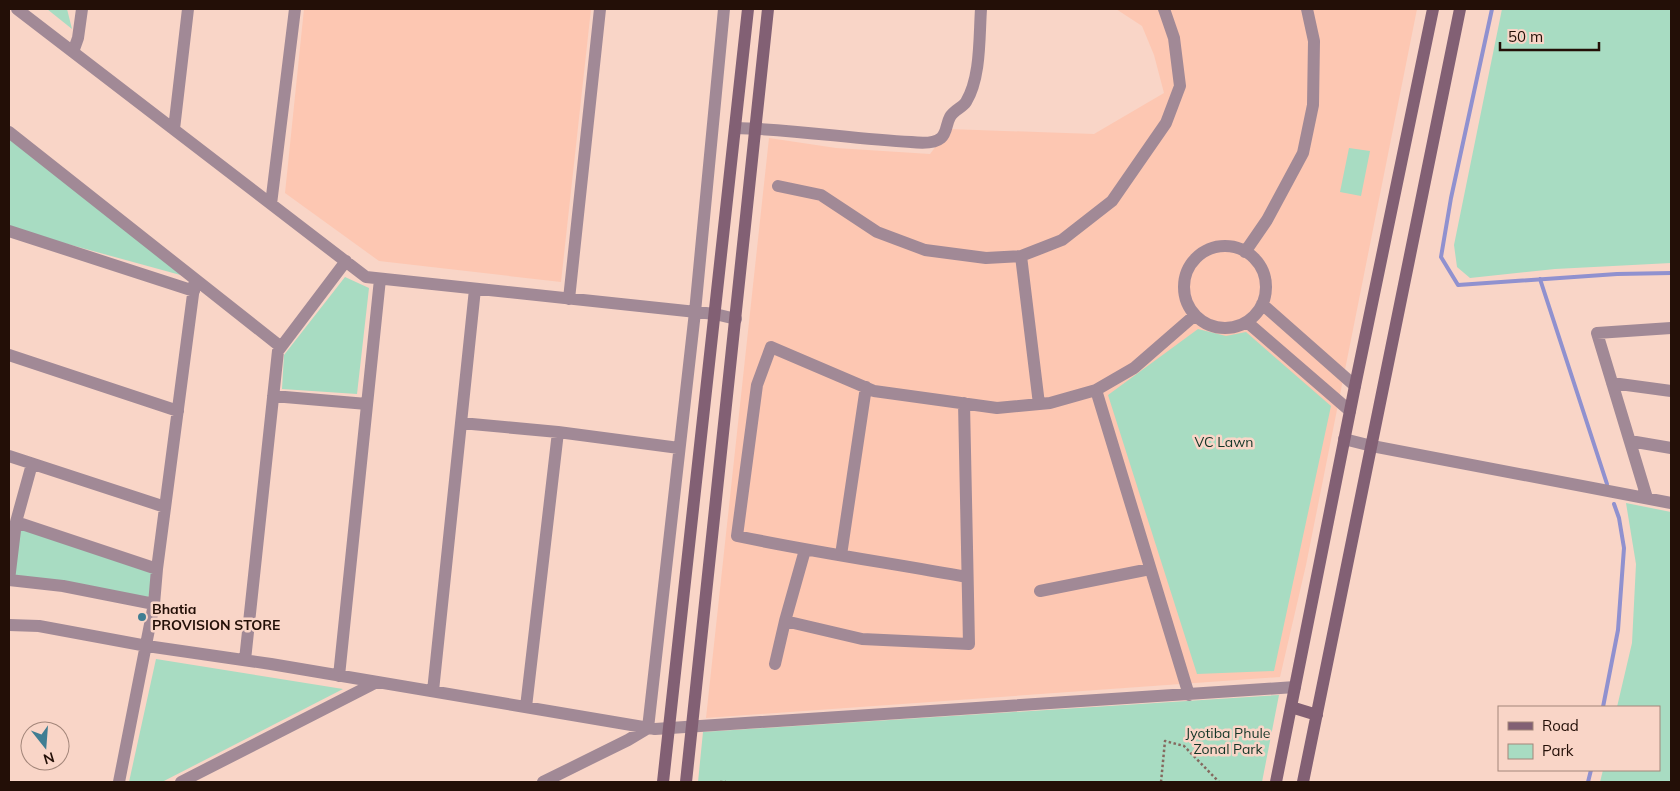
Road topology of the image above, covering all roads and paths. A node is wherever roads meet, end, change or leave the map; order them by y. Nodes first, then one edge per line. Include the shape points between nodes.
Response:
1 (17, 9) edge
2 (72, 9) edge
3 (82, 9) edge
4 (188, 9) edge
5 (295, 9) edge
6 (600, 9) edge
7 (724, 9) edge
8 (748, 9) edge
9 (768, 9) edge
10 (981, 9) edge
11 (1164, 9) edge
12 (1307, 9) edge
13 (1433, 9) edge
14 (1460, 9) edge
15 (78, 38) junction
16 (73, 52) junction
17 (735, 128) junction
18 (756, 128) junction
19 (174, 129) junction
20 (9, 132) edge
21 (778, 186) dead end
22 (271, 204) junction
23 (9, 231) edge
24 (1246, 252) junction
25 (1021, 256) junction
26 (346, 261) junction
27 (380, 279) junction
28 (195, 285) junction
29 (474, 289) junction
30 (569, 299) junction
31 (1262, 304) junction
32 (695, 312) junction
33 (715, 314) junction
34 (1195, 315) junction
35 (736, 319) junction
36 (1247, 322) junction
37 (1671, 328) edge
38 (281, 347) junction
39 (9, 355) edge
40 (1612, 383) junction
41 (1355, 386) junction
42 (866, 387) junction
43 (1096, 390) junction
44 (1671, 391) edge
45 (274, 396) junction
46 (964, 403) junction
47 (367, 404) junction
48 (1039, 404) junction
49 (178, 411) junction
50 (1350, 411) junction
51 (461, 423) junction
52 (558, 432) junction
53 (1344, 439) junction
54 (1630, 440) junction
55 (1372, 446) junction
56 (679, 448) junction
57 (1671, 448) edge
58 (9, 456) edge
59 (32, 464) junction
60 (1647, 498) junction
61 (1671, 503) edge
62 (165, 507) junction
63 (16, 522) junction
64 (11, 548) edge
65 (805, 550) junction
66 (841, 554) junction
67 (157, 569) junction
68 (1150, 569) junction
69 (967, 577) junction
70 (9, 580) edge
71 (1040, 591) dead end
72 (154, 604) junction
73 (785, 620) junction
74 (9, 625) edge
75 (147, 646) junction
76 (245, 660) junction
77 (775, 664) dead end
78 (339, 676) junction
79 (377, 682) junction
80 (1295, 687) junction
81 (433, 691) junction
82 (1189, 695) junction
83 (526, 707) junction
84 (1291, 707) junction
85 (1317, 715) junction
86 (692, 726) junction
87 (648, 728) junction
88 (668, 728) junction
89 (120, 782) edge
90 (181, 782) edge
91 (543, 782) edge
92 (663, 782) edge
93 (686, 782) edge
94 (720, 782) edge
95 (726, 782) edge
96 (1161, 782) edge
97 (1219, 782) edge
98 (1276, 782) edge
99 (1303, 782) edge

1 - 16 street
2 - 15 street
3 - 15 street
4 - 19 street
5 - 22 street
6 - 30 street
7 - 32 street
8 - 17 street
9 - 18 street
10 - 18 street via 975,84 965,104 948,119 941,138 912,142
11 - 25 street via 1174,38 1180,86 1166,123 1112,201 1062,240
12 - 24 street via 1314,41 1313,105 1303,153
13 - 41 street
14 - 55 street
15 - 16 street
16 - 19 street
17 - 18 street
17 - 33 street
18 - 35 street
19 - 22 street
20 - 28 street
21 - 25 street via 821,195 877,232 925,250 986,258
22 - 26 street
23 - 28 street
24 - 31 street via 1260,266 1266,281 1266,297
24 - 34 street via 1235,247 1219,247 1204,252 1193,261 1185,278 1184,295
25 - 48 street
26 - 27 street via 366,277
26 - 38 street
27 - 29 street
27 - 47 street
28 - 38 street
28 - 49 street
29 - 30 street
29 - 51 street
30 - 32 street
31 - 36 street
31 - 41 street
32 - 33 street
32 - 56 street
33 - 35 street
33 - 88 street
34 - 36 street via 1216,328
34 - 43 street via 1134,368
35 - 86 street
36 - 50 street
37 - 40 street via 1597,333
38 - 45 street
39 - 49 street
40 - 44 street
40 - 54 street
41 - 50 street
42 - 46 street via 874,391
42 - 65 street via 772,347 757,385 737,536
42 - 66 street
43 - 48 street
43 - 68 street
45 - 47 street
45 - 76 street
46 - 48 street via 997,408
46 - 69 street
47 - 78 street
49 - 62 street
50 - 53 street
51 - 52 street
51 - 81 street
52 - 56 street
52 - 83 street
53 - 55 street
53 - 80 street
54 - 57 street
54 - 60 street
55 - 60 street
55 - 85 street
56 - 87 street
58 - 59 street
59 - 62 street
59 - 63 street
60 - 61 street
62 - 67 street
63 - 64 street
63 - 67 street
64 - 70 street
65 - 66 street
65 - 73 street
66 - 69 street
67 - 72 street
68 - 71 street
68 - 82 street
69 - 73 street via 969,644 862,639
70 - 72 street via 63,586
72 - 75 street
73 - 77 street
74 - 75 street via 39,626
75 - 76 street
75 - 89 street
76 - 78 street
78 - 79 street
79 - 81 street
79 - 90 street
80 - 82 street
80 - 84 street
81 - 83 street
82 - 86 street
83 - 87 street
84 - 85 street
84 - 98 street
85 - 99 street
86 - 88 street
86 - 93 street
87 - 88 street
87 - 91 street
88 - 92 street
94 - 95 path
96 - 97 path via 1165,741 1184,746

